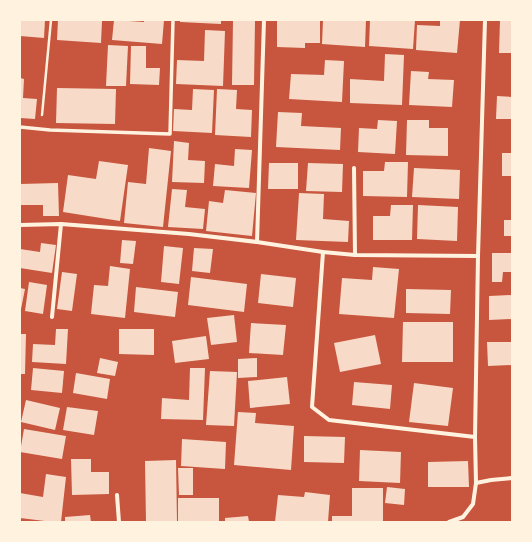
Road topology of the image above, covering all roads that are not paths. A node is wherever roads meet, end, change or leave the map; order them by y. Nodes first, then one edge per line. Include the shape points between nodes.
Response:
1 (173, 20) edge
2 (264, 20) edge
3 (485, 20) edge
4 (20, 127) edge
5 (354, 168) dead end
6 (61, 224) junction
7 (20, 225) edge
8 (257, 242) junction
9 (323, 252) junction
10 (355, 255) junction
11 (478, 256) junction
12 (52, 317) dead end
13 (475, 437) junction
14 (512, 478) edge
15 (476, 483) junction
16 (117, 495) dead end
17 (119, 522) edge
18 (449, 522) edge

1 - 4 street via 170,134
2 - 8 street
3 - 11 street
5 - 10 street
6 - 7 street
6 - 8 street
6 - 12 street
8 - 9 street
9 - 10 street
9 - 13 street via 312,407 329,420
10 - 11 street
11 - 13 street
13 - 15 street
14 - 15 street
15 - 18 street via 473,504 463,517
16 - 17 street

